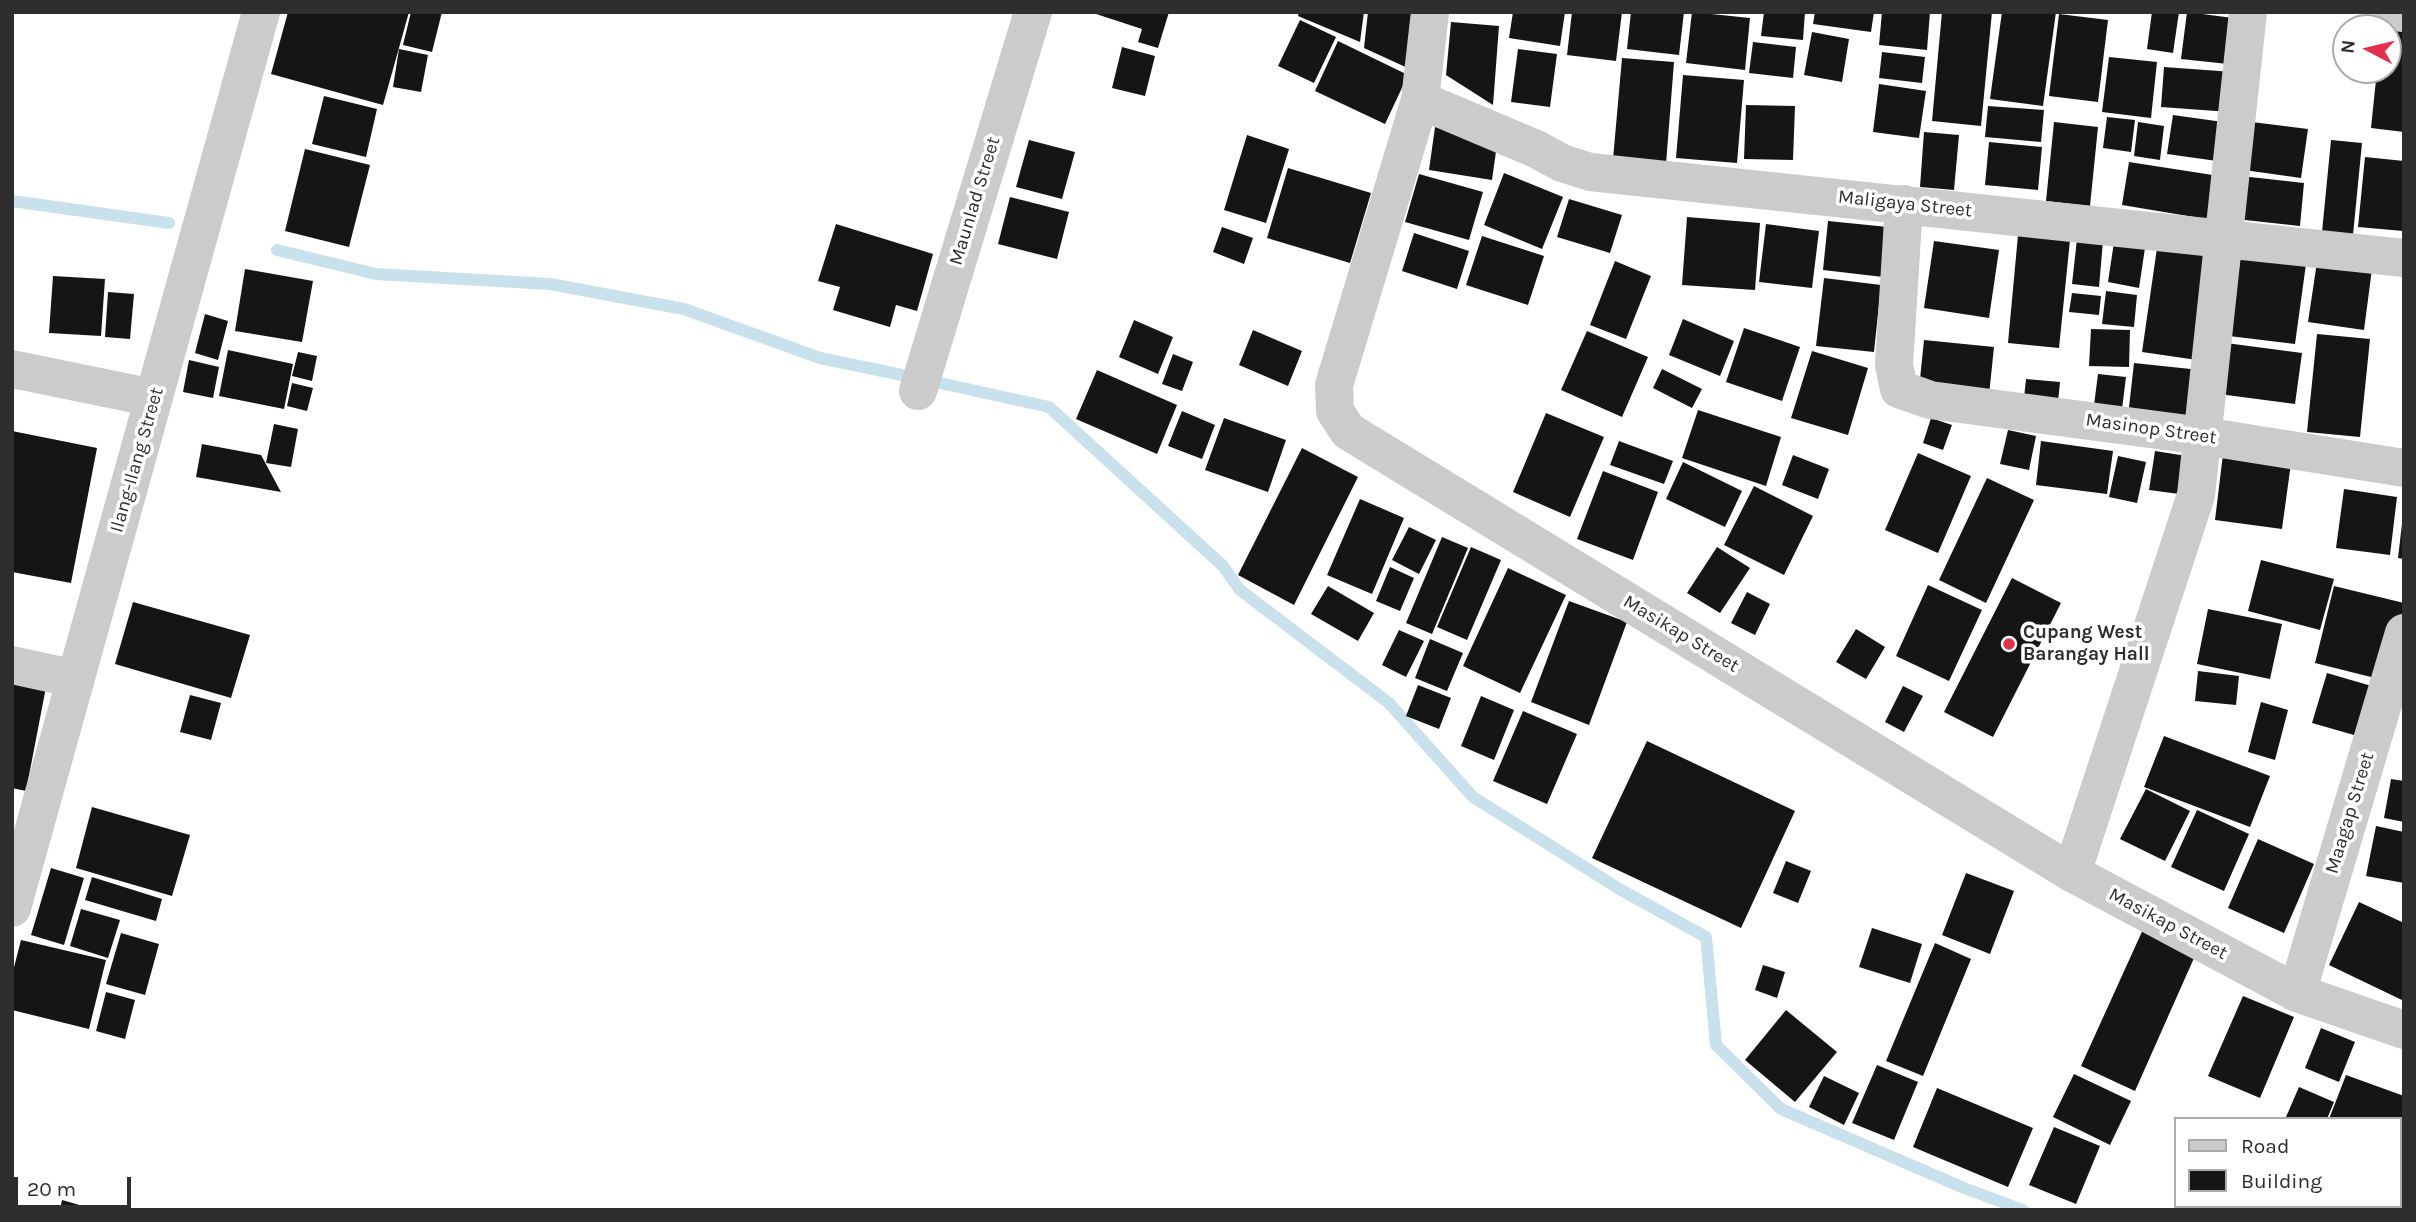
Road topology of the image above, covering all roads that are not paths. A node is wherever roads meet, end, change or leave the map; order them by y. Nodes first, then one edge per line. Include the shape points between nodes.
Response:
1 (261, 12) edge
2 (1033, 12) edge
3 (1430, 12) edge
4 (2248, 12) edge
5 (2393, 12) edge
6 (2404, 13) edge
7 (1420, 100) junction
8 (1904, 204) junction
9 (2224, 238) junction
10 (2404, 258) edge
11 (12, 369) edge
12 (918, 391) dead end
13 (154, 398) junction
14 (2203, 436) junction
15 (2404, 468) edge
16 (2404, 633) edge
17 (12, 665) edge
18 (76, 679) junction
19 (2072, 873) junction
20 (12, 908) edge
21 (2297, 993) junction
22 (2404, 1030) edge

1 - 13 street, Ilang-Ilang Street
2 - 12 street, Maunlad Street
3 - 7 street, Masikap Street
4 - 9 street
5 - 6 street
7 - 8 street, Maligaya Street via 1590,172
7 - 19 street, Masikap Street via 1334,385 1335,411 1348,431
8 - 9 street, Maligaya Street
8 - 14 street, Masinop Street via 1894,365 1899,389 1930,400
9 - 10 street, Maligaya Street
9 - 14 street
11 - 13 street
13 - 18 street, Ilang-Ilang Street
14 - 15 street, Masinop Street
14 - 19 street via 2196,495
16 - 21 street, Maagap Street
17 - 18 street
18 - 20 street, Ilang-Ilang Street
19 - 21 street, Masikap Street
21 - 22 street, Masikap Street

